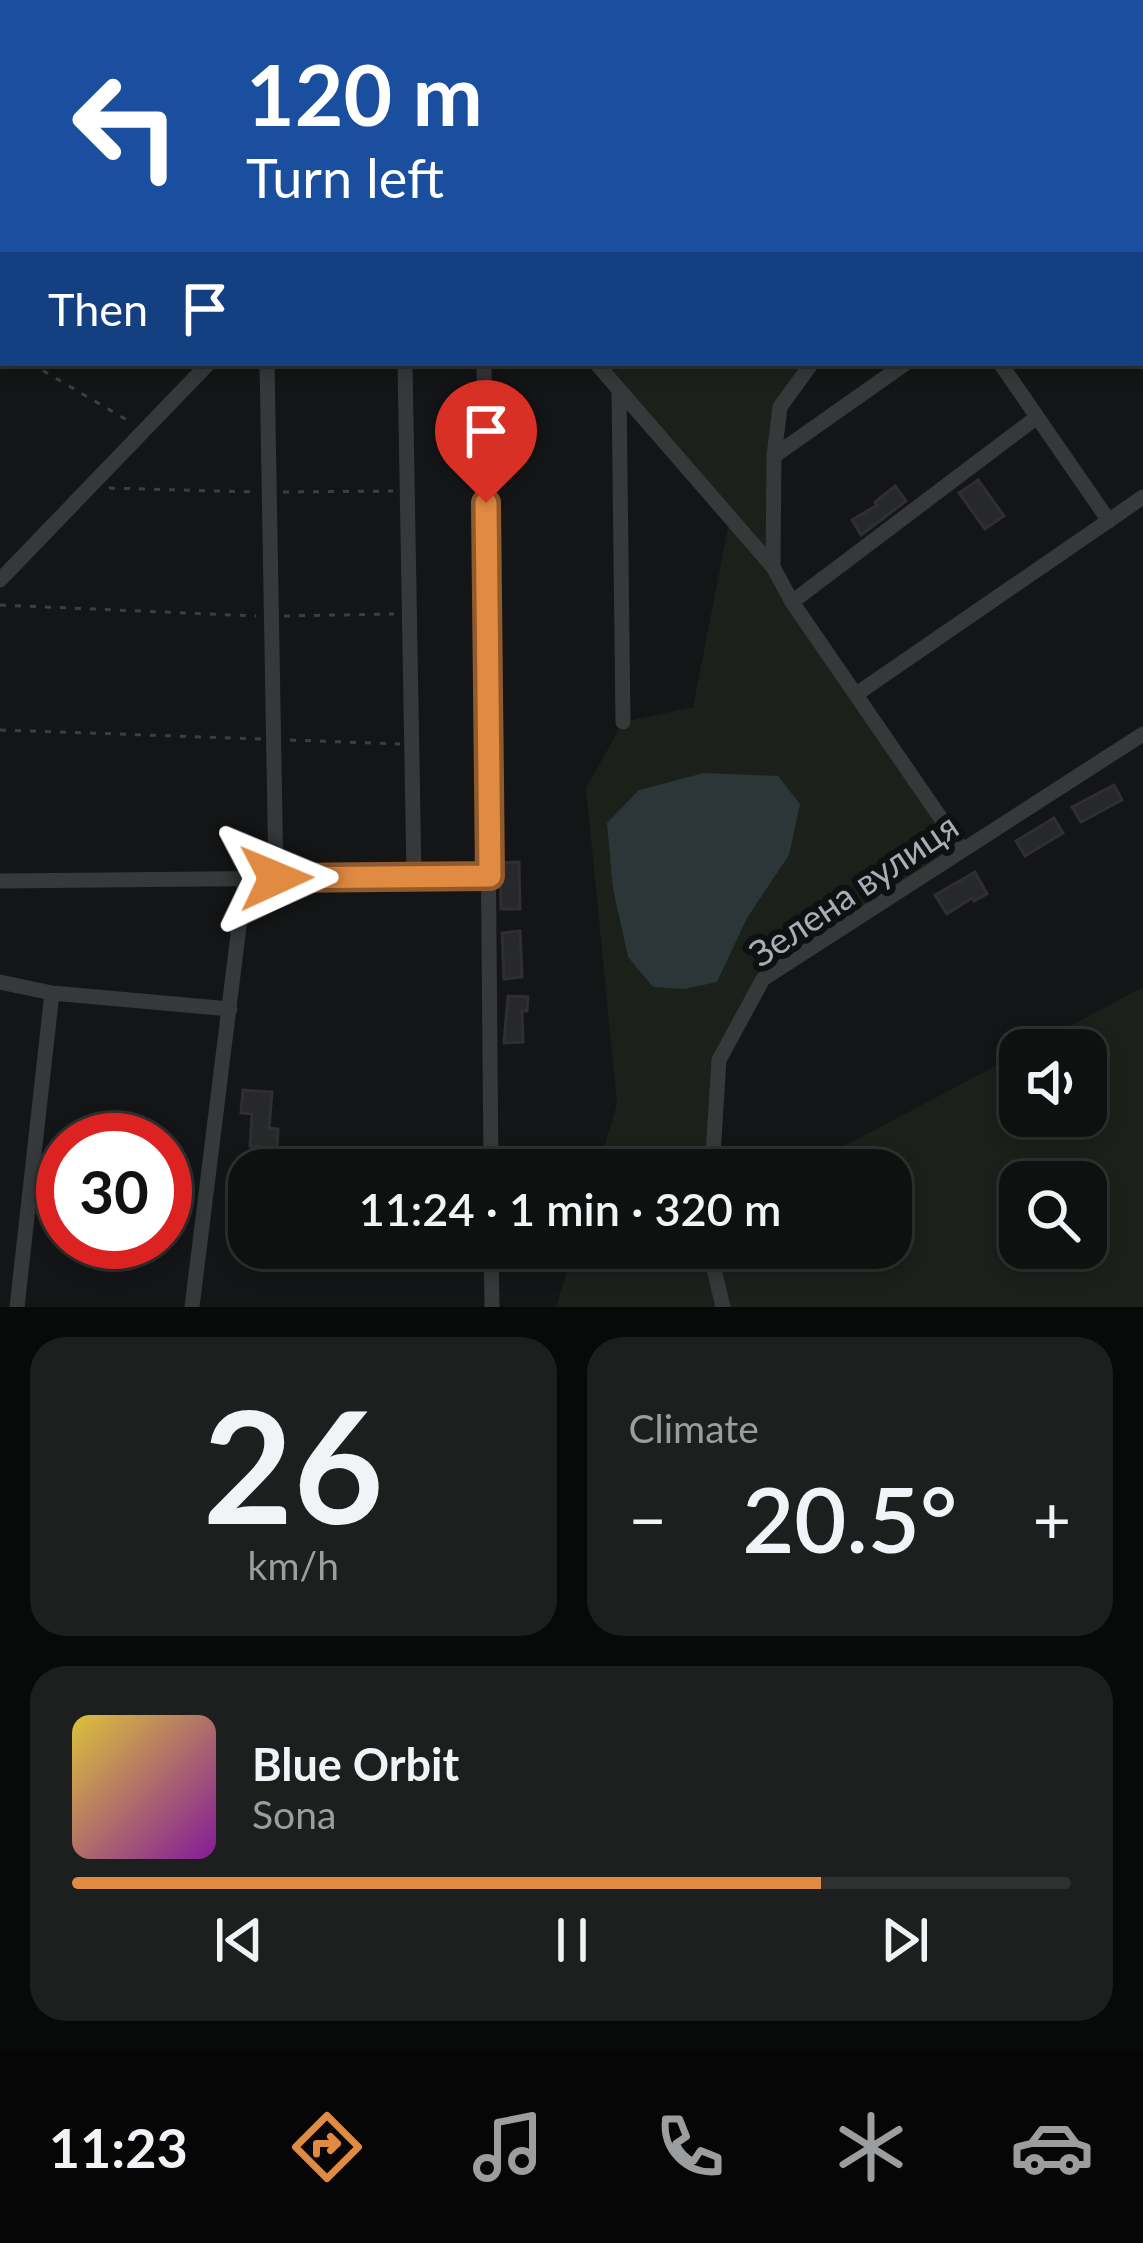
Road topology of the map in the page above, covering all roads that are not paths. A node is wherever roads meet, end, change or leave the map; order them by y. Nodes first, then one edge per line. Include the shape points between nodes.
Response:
1 (206, 366) edge
2 (267, 366) edge
3 (405, 366) edge
4 (484, 366) edge
5 (599, 366) edge
6 (810, 366) edge
7 (902, 366) edge
8 (1002, 366) edge
9 (619, 390) junction
10 (1037, 417) junction
11 (774, 456) junction
12 (1143, 497) edge
13 (1109, 520) junction
14 (773, 567) junction
15 (0, 580) edge
16 (792, 602) junction
17 (858, 694) junction
18 (623, 722) dead end
19 (1143, 734) edge
20 (962, 849) junction
21 (414, 876) junction
22 (490, 876) junction
23 (245, 878) junction
24 (276, 878) junction
25 (0, 881) edge
26 (0, 982) edge
27 (52, 992) junction
28 (230, 1009) junction
29 (491, 1149) edge
30 (713, 1149) edge
31 (491, 1269) edge
32 (714, 1269) edge
33 (16, 1307) edge
34 (192, 1307) edge
35 (491, 1307) edge
36 (723, 1307) edge

1 - 15 street
2 - 24 street
3 - 21 street
4 - 22 street
5 - 9 street
6 - 11 street via 780,407
7 - 11 street
8 - 10 street
9 - 14 street
9 - 18 street
10 - 13 street
10 - 16 street
11 - 14 street
12 - 13 street
13 - 17 street
14 - 16 street
16 - 17 street
17 - 20 street
19 - 20 street, Зелена вулиця
20 - 30 street, Зелена вулиця via 763,980 719,1060
21 - 22 street
21 - 24 street
22 - 29 street
23 - 24 street
23 - 25 street
23 - 28 street
26 - 27 street
27 - 28 street
27 - 33 street
28 - 34 street
31 - 35 street
32 - 36 street

